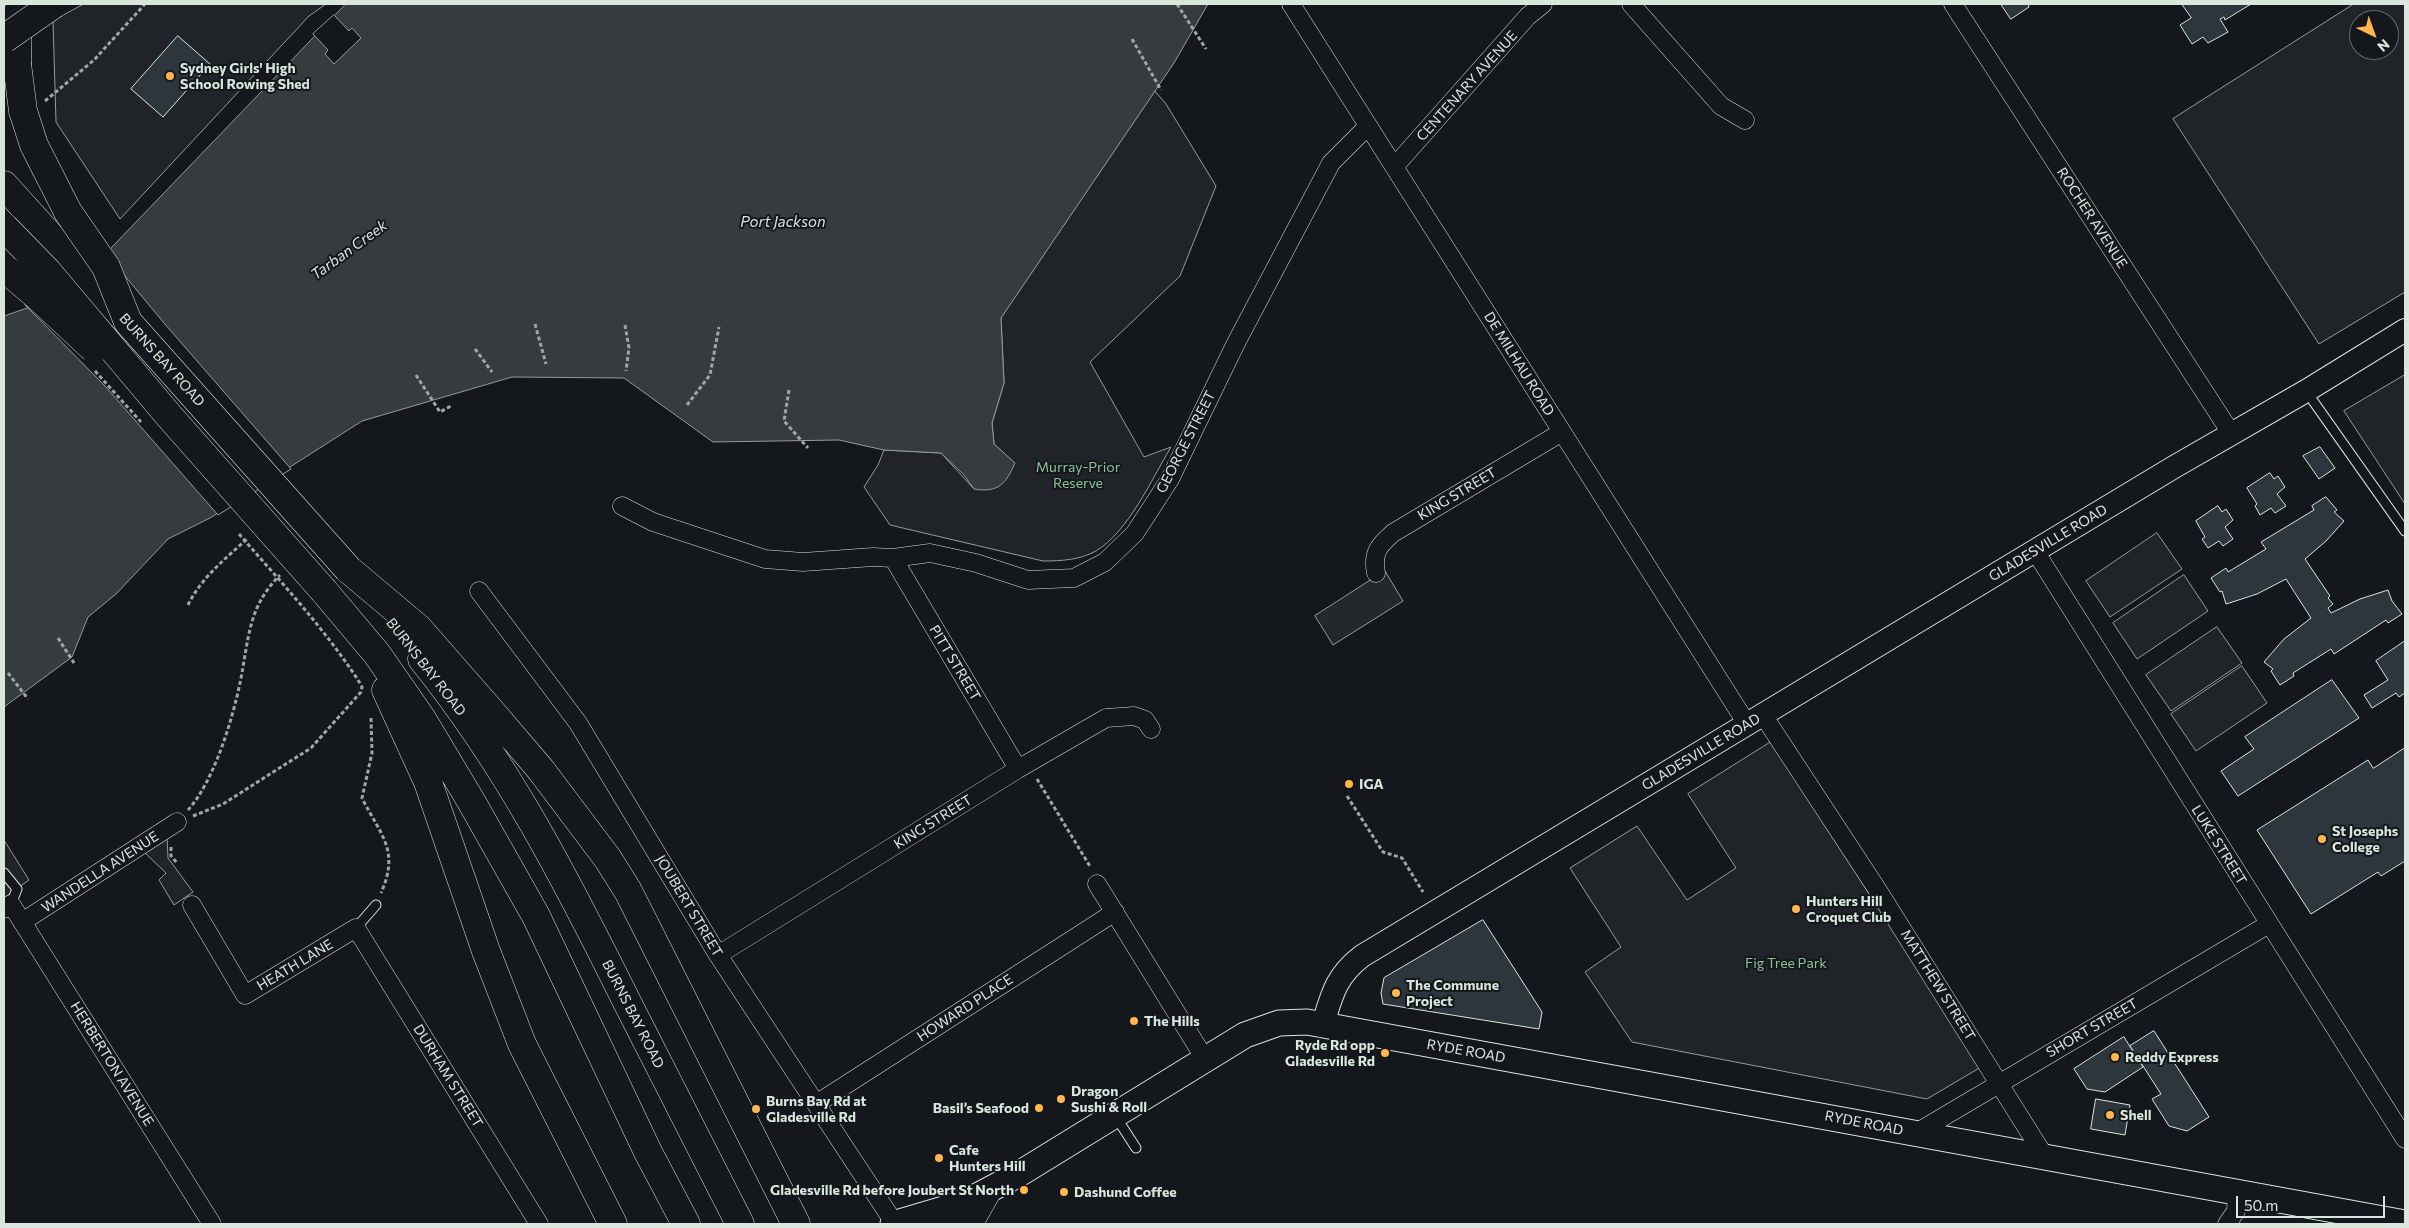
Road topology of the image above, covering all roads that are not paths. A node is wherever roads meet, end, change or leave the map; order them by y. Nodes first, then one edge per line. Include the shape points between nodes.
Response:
1 (20, 4) edge
2 (54, 4) edge
3 (1291, 4) edge
4 (1541, 4) edge
5 (1631, 4) edge
6 (1953, 4) edge
7 (4, 39) edge
8 (1745, 120) dead end
9 (1368, 126) junction
10 (1394, 167) junction
11 (4, 185) edge
12 (4, 227) edge
13 (4, 268) edge
14 (128, 322) junction
15 (2405, 330) edge
16 (2306, 391) junction
17 (170, 417) junction
18 (1562, 432) junction
19 (2231, 433) junction
20 (622, 506) dead end
21 (2405, 531) edge
22 (2034, 551) junction
23 (893, 558) junction
24 (348, 569) junction
25 (1376, 573) dead end
26 (324, 591) junction
27 (479, 591) dead end
28 (1755, 719) junction
29 (1151, 729) dead end
30 (1018, 769) junction
31 (177, 822) road end
32 (4, 873) edge
33 (1098, 884) road end
34 (192, 905) dead end
35 (376, 905) road end
36 (7, 906) edge
37 (1115, 912) junction
38 (22, 922) junction
39 (2269, 924) junction
40 (356, 928) junction
41 (718, 955) junction
42 (1323, 1024) junction
43 (1205, 1059) junction
44 (2000, 1082) junction
45 (816, 1104) junction
46 (1114, 1114) junction
47 (1916, 1133) junction
48 (2405, 1139) edge
49 (1136, 1148) dead end
50 (2045, 1157) junction
51 (2237, 1192) junction
52 (963, 1217) edge
53 (2405, 1223) edge
54 (212, 1224) edge
55 (540, 1224) edge
56 (613, 1224) edge
57 (686, 1224) edge
58 (740, 1224) edge
59 (796, 1224) edge
60 (894, 1224) edge
61 (2226, 1224) edge

1 - 14 main road, bridge via 17,64 24,111 34,145 68,212 106,267
2 - 7 main road, bridge
3 - 9 street, DE MILHAU ROAD
4 - 10 street, CENTENARY AVENUE
5 - 8 street via 1721,106
6 - 19 street, ROCHER AVENUE
9 - 10 street, DE MILHAU ROAD
9 - 23 street, GEORGE STREET via 1331,163 1236,343 1170,479 1135,533 1105,562 1074,578 1028,580 976,563 930,553
10 - 18 street, DE MILHAU ROAD
11 - 14 main road, BURNS BAY ROAD
12 - 17 main road, BURNS BAY ROAD, bridge via 47,270
13 - 17 main road, bridge
14 - 24 main road, BURNS BAY ROAD, bridge
15 - 16 street, GLADESVILLE ROAD
16 - 19 street, GLADESVILLE ROAD
16 - 21 lane
17 - 26 main road, BURNS BAY ROAD, bridge
18 - 25 street, KING STREET via 1393,533 1376,551
18 - 28 street, DE MILHAU ROAD
19 - 22 street, GLADESVILLE ROAD
20 - 23 street, GEORGE STREET via 653,522 765,559 803,562
22 - 28 street, GLADESVILLE ROAD
22 - 39 street, LUKE STREET
23 - 30 street, PITT STREET
24 - 58 main road, BURNS BAY ROAD via 443,686 522,801 580,906
24 - 59 main road via 418,628 541,770 608,858 628,891
26 - 56 main road via 388,694 428,782 522,1044
26 - 57 main road, BURNS BAY ROAD via 382,662 422,719 475,809 536,916 648,1152
27 - 41 street, JOUBERT STREET via 578,723
28 - 42 street, GLADESVILLE ROAD via 1362,956 1344,972 1333,988
28 - 44 street, MATTHEW STREET
29 - 30 street, KING STREET via 1145,720 1134,716 1106,718
30 - 41 street, KING STREET
31 - 38 street, WANDELLA AVENUE
32 - 36 lane via 17,890
33 - 37 street
34 - 40 street, HEATH LANE via 245,995
35 - 40 lane, HEATH LANE
36 - 38 street, HERBERTON AVENUE
37 - 43 street
37 - 45 street, HOWARD PLACE
38 - 54 street, HERBERTON AVENUE
39 - 44 street, SHORT STREET
39 - 48 street, LUKE STREET
40 - 55 street, DURHAM STREET
41 - 45 street, JOUBERT STREET
42 - 43 main road via 1291,1022 1267,1026
42 - 47 main road, RYDE ROAD
43 - 46 main road
44 - 47 street, SHORT STREET
44 - 50 street, MATTHEW STREET
45 - 60 street, JOUBERT STREET
46 - 49 lane
46 - 52 main road via 995,1187
47 - 50 main road, RYDE ROAD
50 - 51 main road, RYDE ROAD
51 - 53 main road, RYDE ROAD
51 - 61 street via 2236,1211
52 - 60 main road

